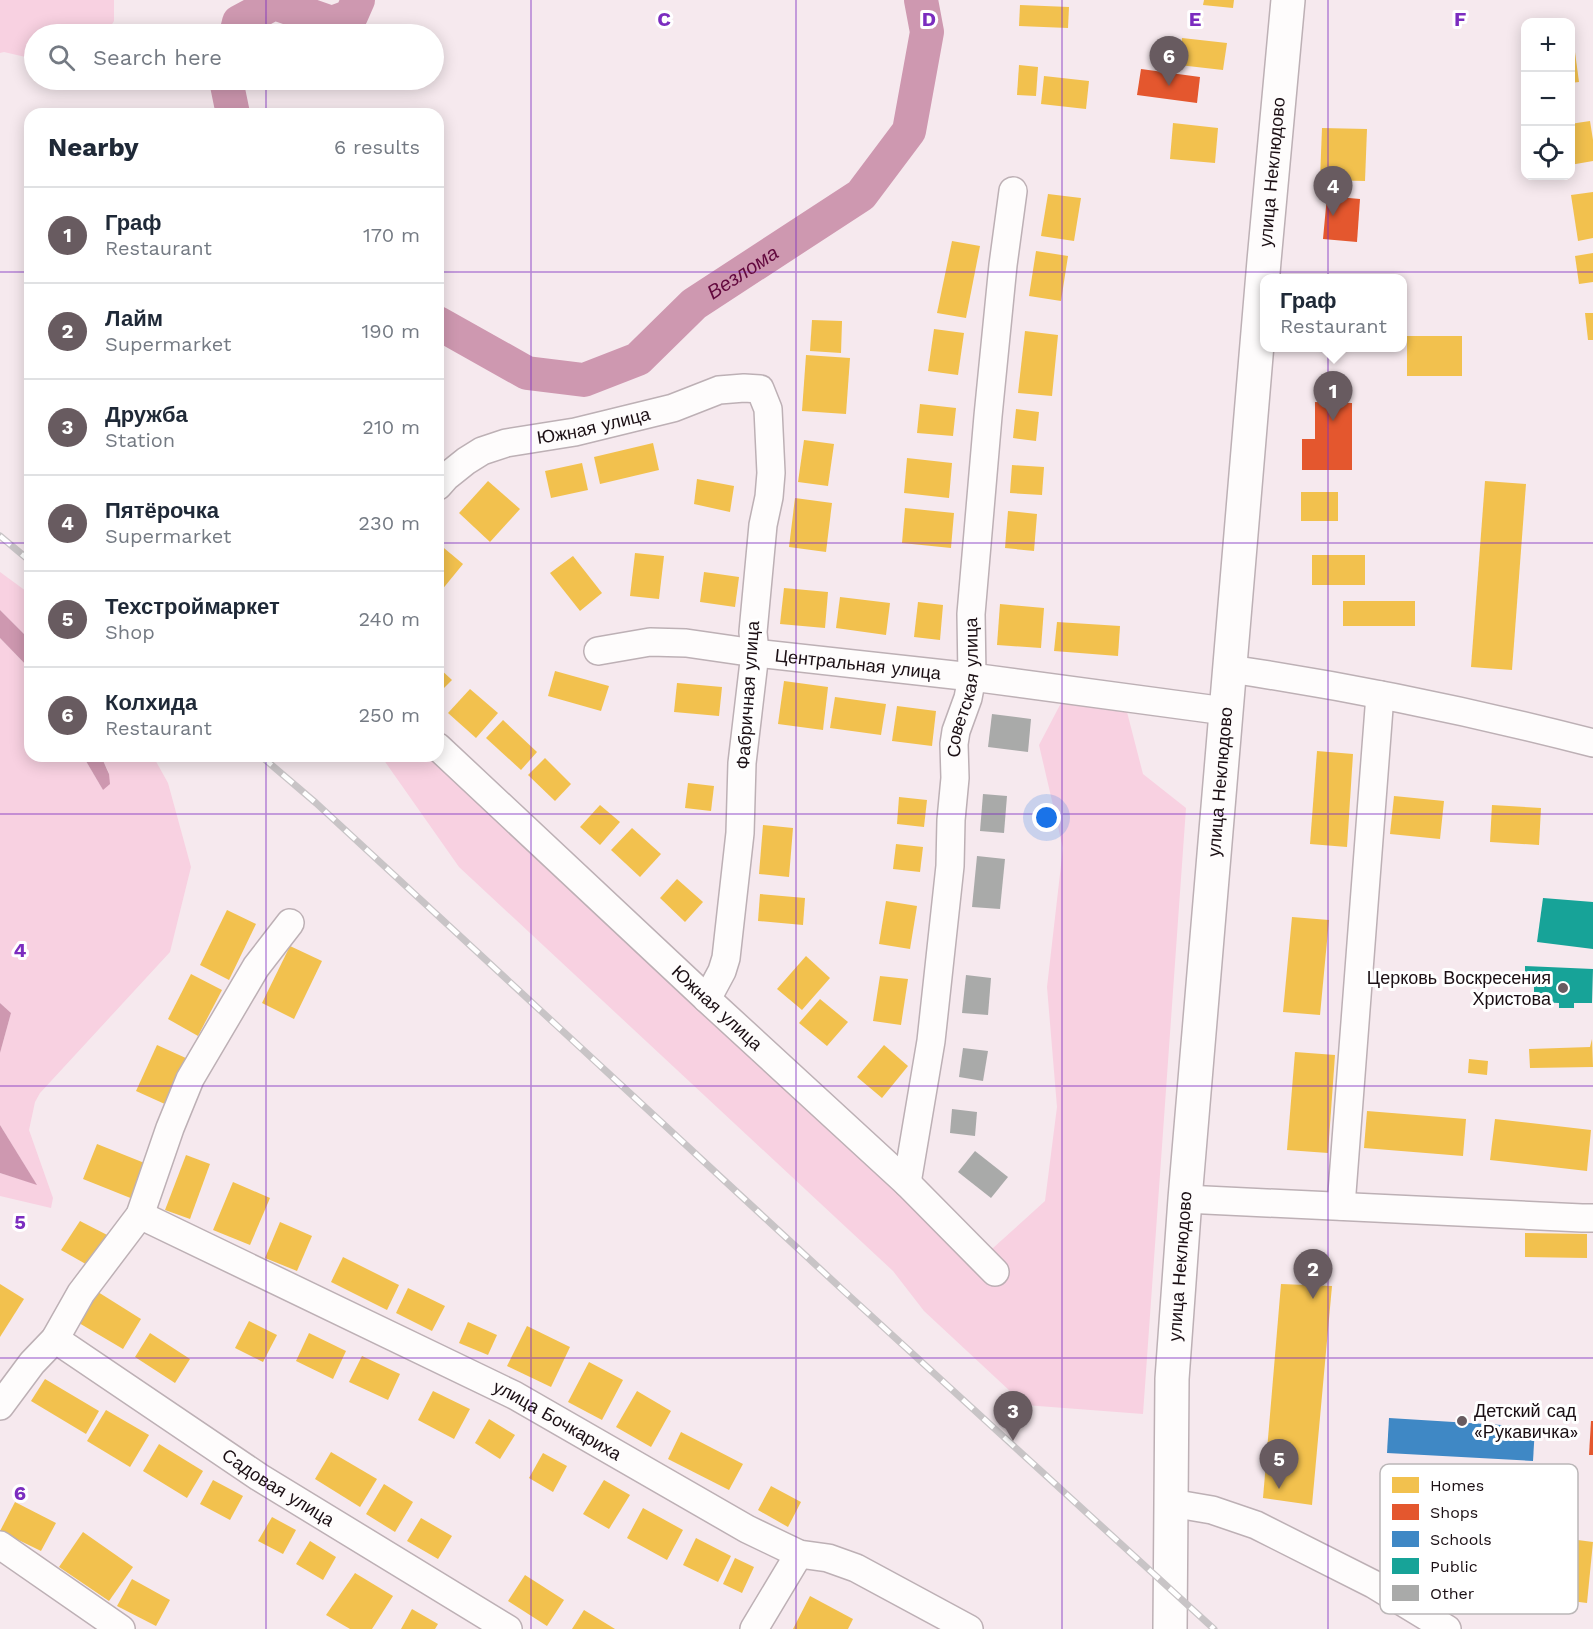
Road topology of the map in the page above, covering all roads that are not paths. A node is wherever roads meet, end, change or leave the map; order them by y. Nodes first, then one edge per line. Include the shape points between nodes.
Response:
1 (1288, 0) edge
2 (1013, 191) dead end
3 (1263, 274) edge
4 (1260, 309) edge
5 (760, 389) joint
6 (444, 481) edge
7 (598, 651) dead end
8 (755, 653) junction
9 (1230, 669) junction
10 (972, 677) junction
11 (1380, 695) junction
12 (1226, 711) junction
13 (1593, 743) edge
14 (444, 753) edge
15 (290, 923) dead end
16 (707, 999) junction
17 (907, 1182) junction
18 (1185, 1199) junction
19 (1341, 1206) junction
20 (140, 1215) junction
21 (1593, 1218) edge
22 (994, 1272) dead end
23 (55, 1339) junction
24 (0, 1406) edge
25 (1171, 1503) junction
26 (0, 1545) edge
27 (799, 1554) junction
28 (1380, 1588) edge
29 (1422, 1614) edge
30 (121, 1629) edge
31 (508, 1629) edge
32 (754, 1629) edge
33 (969, 1629) edge
34 (1170, 1629) edge
35 (1447, 1629) edge

1 - 3 main road, улица Неклюдово
2 - 10 street, Советская улица via 987,416 971,614
4 - 9 main road, улица Неклюдово
5 - 6 street, Южная улица via 718,390 673,408 575,432 506,443 466,461
5 - 8 street, Фабричная улица via 768,409 771,473 753,632
7 - 8 street, Центральная улица via 650,642
8 - 10 street, Центральная улица
8 - 16 street, Фабричная улица via 726,958
9 - 11 street
9 - 12 main road, улица Неклюдово
10 - 12 street, Центральная улица
10 - 17 street, Советская улица via 954,744 956,778 950,866 931,1041
11 - 13 street
11 - 19 street
12 - 18 main road, улица Неклюдово
14 - 16 street, Южная улица
15 - 20 street via 256,967 190,1079
16 - 17 street, Южная улица
17 - 22 street, Южная улица
18 - 19 street
18 - 25 main road, улица Неклюдово via 1172,1379
19 - 21 street
20 - 23 street via 81,1293
20 - 27 street, улица Бочкариха via 514,1395 747,1529
23 - 24 street
23 - 31 street, Садовая улица via 259,1477
25 - 28 street via 1212,1510 1257,1525
25 - 34 main road, улица Неклюдово
26 - 30 street
27 - 32 street
27 - 33 street, улица Бочкариха via 828,1558 856,1568
29 - 35 street

